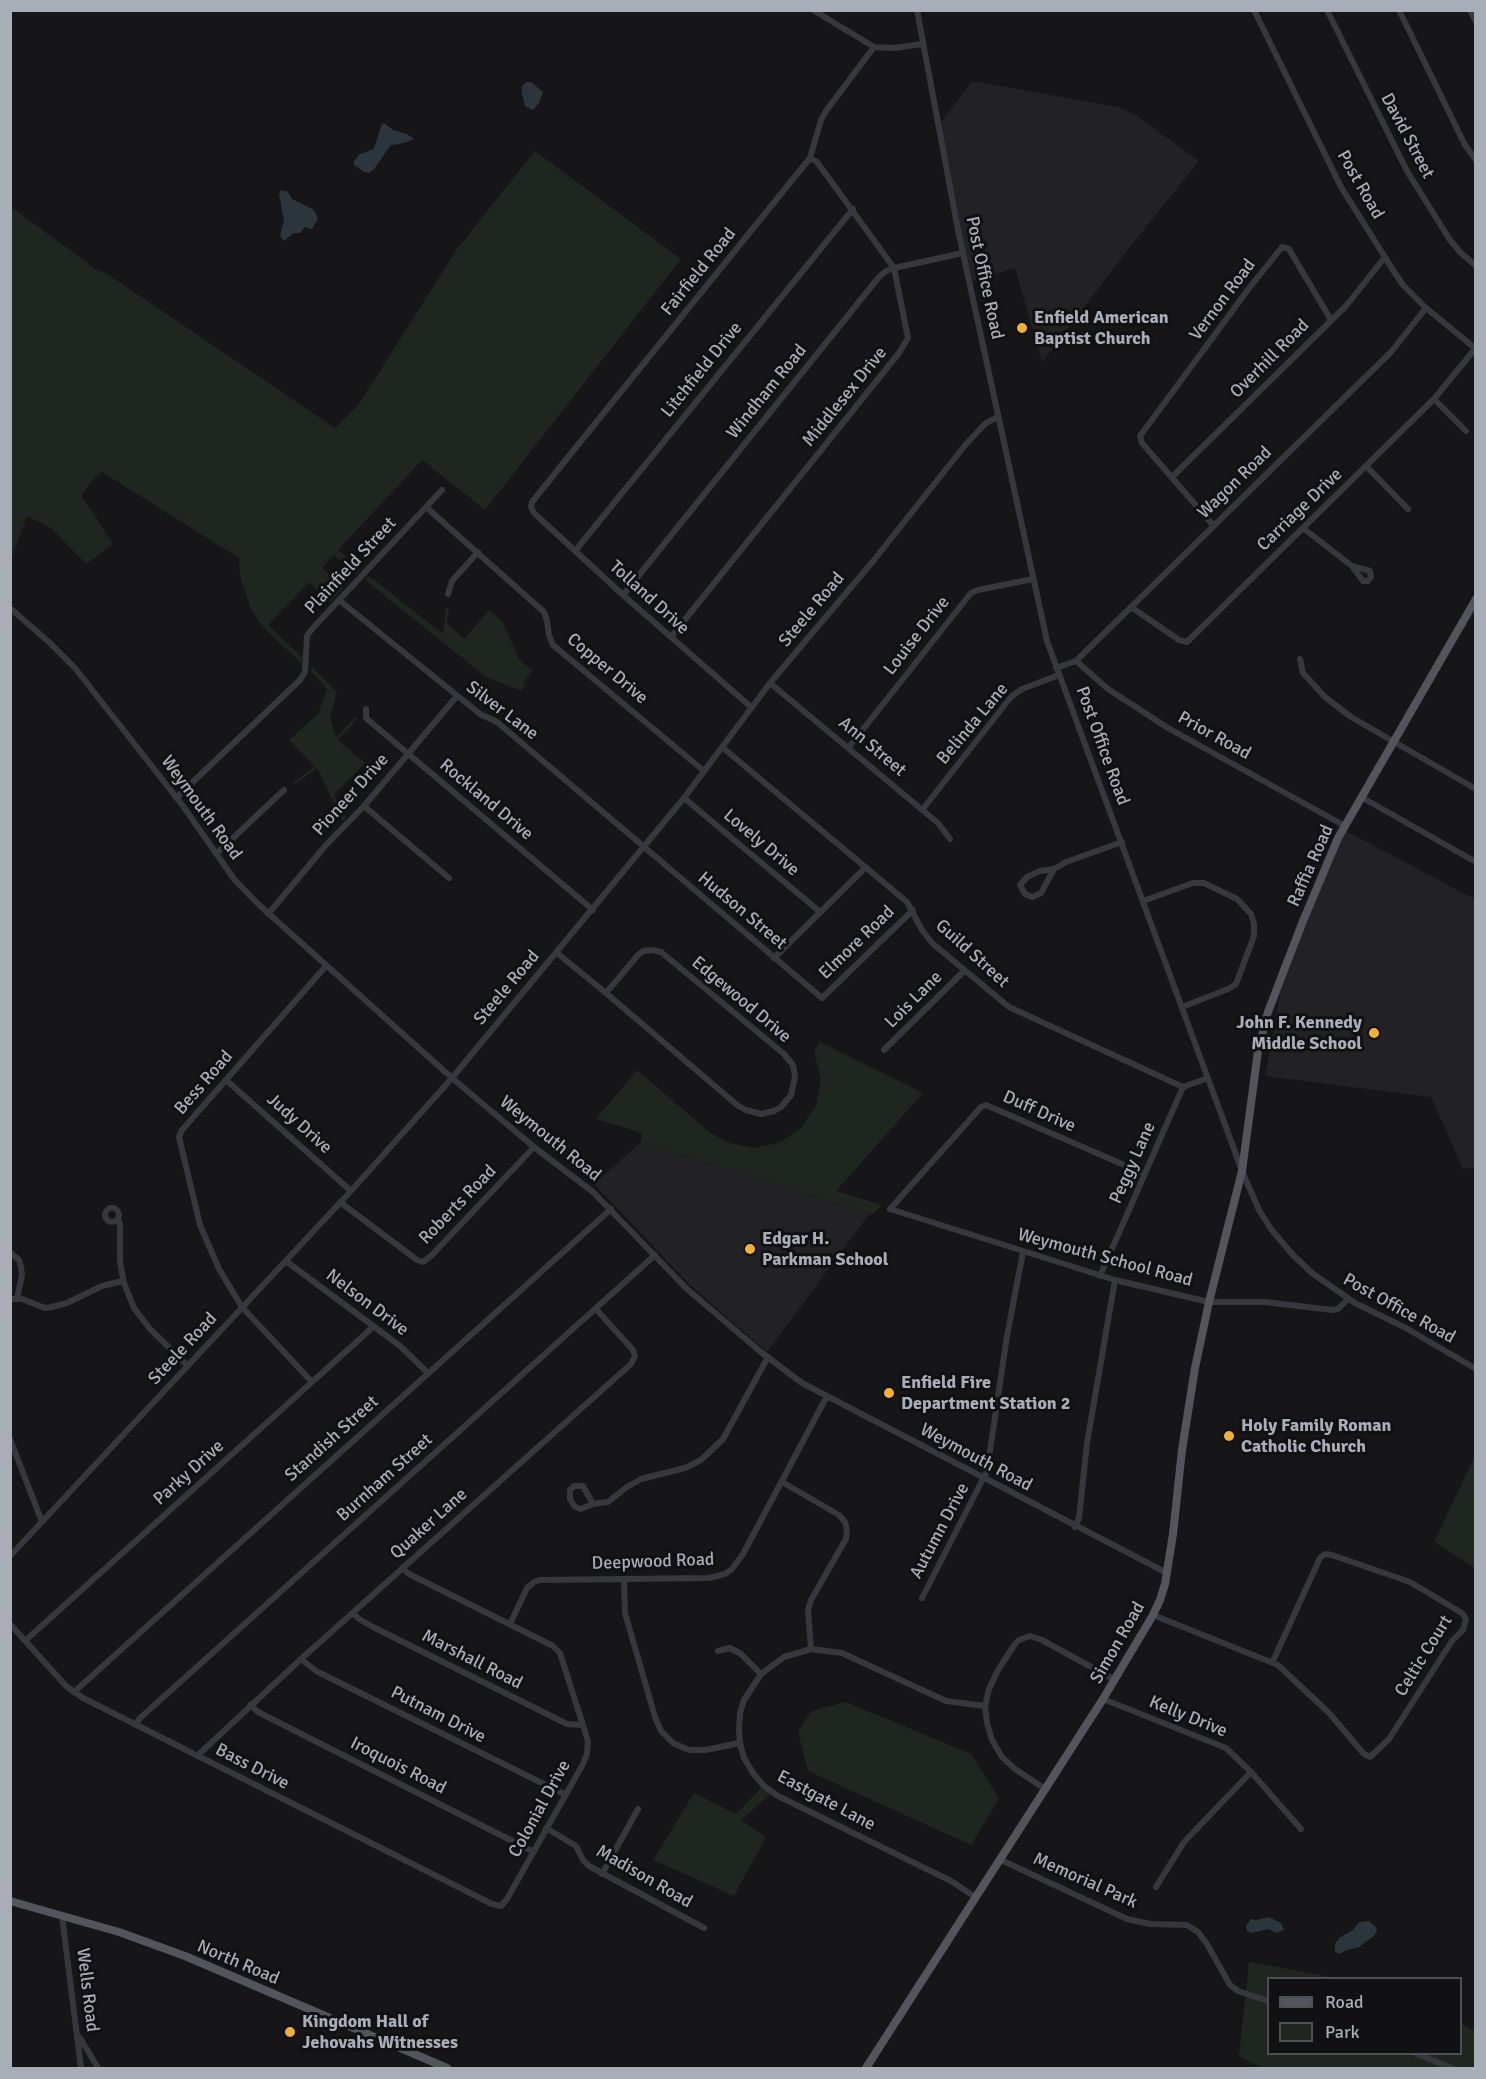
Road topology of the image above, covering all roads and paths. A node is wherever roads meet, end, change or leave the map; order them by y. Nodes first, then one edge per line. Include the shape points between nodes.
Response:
1 (813, 10) edge
2 (917, 10) edge
3 (1254, 10) edge
4 (1327, 10) edge
5 (1399, 10) edge
6 (1470, 10) edge
7 (1476, 22) edge
8 (922, 44) junction
9 (874, 47) junction
10 (810, 158) junction
11 (1476, 160) edge
12 (853, 209) junction
13 (963, 254) junction
14 (1385, 257) junction
15 (1476, 266) edge
16 (894, 268) junction
17 (1426, 308) junction
18 (1331, 320) junction
19 (1475, 349) edge
20 (1434, 399) junction
21 (998, 417) junction
22 (1466, 431) dead end
23 (1366, 466) junction
24 (1172, 477) junction
25 (442, 490) dead end
26 (426, 507) junction
27 (531, 507) joint
28 (1408, 509) dead end
29 (1213, 525) junction
30 (1303, 528) junction
31 (575, 551) junction
32 (478, 552) junction
33 (1352, 566) dead end
34 (1033, 579) junction
35 (448, 594) dead end
36 (623, 595) junction
37 (1476, 599) edge
38 (339, 600) junction
39 (1131, 607) junction
40 (10, 608) edge
41 (671, 637) junction
42 (1300, 659) dead end
43 (1076, 661) junction
44 (1056, 668) junction
45 (1059, 675) junction
46 (770, 683) junction
47 (457, 696) junction
48 (751, 707) junction
49 (366, 709) dead end
50 (1392, 742) junction
51 (722, 747) junction
52 (849, 747) junction
53 (408, 754) junction
54 (704, 771) junction
55 (1476, 789) edge
56 (284, 790) dead end
57 (176, 798) junction
58 (684, 798) junction
59 (1361, 798) junction
60 (364, 806) junction
61 (922, 810) junction
62 (1345, 826) junction
63 (950, 839) dead end
64 (1122, 842) junction
65 (644, 848) junction
66 (216, 854) junction
67 (1476, 862) edge
68 (866, 867) junction
69 (1054, 869) junction
70 (449, 878) dead end
71 (1143, 901) junction
72 (593, 910) junction
73 (913, 910) junction
74 (819, 911) junction
75 (268, 914) junction
76 (557, 953) junction
77 (774, 958) junction
78 (326, 966) junction
79 (964, 971) junction
80 (606, 993) junction
81 (822, 998) joint
82 (1182, 1007) junction
83 (884, 1050) dead end
84 (452, 1078) junction
85 (1208, 1078) junction
86 (226, 1080) junction
87 (1183, 1087) junction
88 (534, 1146) junction
89 (1242, 1171) junction
90 (1145, 1174) junction
91 (351, 1191) junction
92 (340, 1202) junction
93 (611, 1209) junction
94 (890, 1209) joint
95 (118, 1220) dead end
96 (10, 1252) edge
97 (1023, 1252) junction
98 (655, 1255) junction
99 (286, 1261) junction
100 (1100, 1276) junction
101 (1115, 1280) junction
102 (123, 1281) junction
103 (14, 1299) edge
104 (1348, 1299) junction
105 (1209, 1302) junction
106 (242, 1307) junction
107 (596, 1309) junction
108 (373, 1327) junction
109 (768, 1358) junction
110 (188, 1366) junction
111 (1476, 1369) edge
112 (428, 1374) junction
113 (312, 1382) junction
114 (827, 1396) junction
115 (10, 1439) edge
116 (984, 1479) junction
117 (782, 1482) junction
118 (593, 1504) dead end
119 (42, 1522) junction
120 (1075, 1527) junction
121 (10, 1556) edge
122 (402, 1568) junction
123 (1167, 1573) junction
124 (624, 1580) junction
125 (922, 1598) dead end
126 (353, 1613) junction
127 (1153, 1615) junction
128 (10, 1624) edge
129 (510, 1624) junction
130 (26, 1640) junction
131 (811, 1649) junction
132 (718, 1652) dead end
133 (301, 1659) junction
134 (1273, 1661) junction
135 (761, 1674) junction
136 (1115, 1680) junction
137 (74, 1692) junction
138 (1103, 1699) junction
139 (250, 1705) junction
140 (985, 1706) junction
141 (136, 1724) junction
142 (582, 1725) junction
143 (740, 1743) junction
144 (197, 1756) junction
145 (1251, 1772) junction
146 (1045, 1790) junction
147 (564, 1794) junction
148 (638, 1809) dead end
149 (546, 1828) junction
150 (1301, 1828) dead end
151 (534, 1852) junction
152 (999, 1859) junction
153 (602, 1874) junction
154 (1156, 1887) dead end
155 (975, 1897) junction
156 (10, 1901) edge
157 (501, 1906) joint
158 (62, 1916) junction
159 (704, 1928) dead end
160 (1267, 2000) edge
161 (78, 2035) junction
162 (1420, 2055) edge
163 (81, 2068) edge
164 (98, 2068) edge
165 (447, 2068) edge
166 (866, 2068) edge
167 (1452, 2068) edge

1 - 9 street
2 - 8 street, Post Office Road
3 - 14 street, Post Road via 1341,187
4 - 15 street, David Street via 1407,171 1450,240
5 - 11 street
6 - 7 street
8 - 9 street
8 - 13 street, Post Office Road
9 - 10 street, Fairfield Road via 826,111
10 - 12 street, Middlesex Drive via 818,162
10 - 27 street, Fairfield Road
12 - 16 street, Middlesex Drive
12 - 31 street, Litchfield Drive
13 - 16 street, Windham Road
13 - 21 street, Post Office Road
14 - 17 street, Post Road via 1403,285
14 - 18 street, Overhill Road
16 - 36 street, Windham Road via 879,277
16 - 41 street, Middlesex Drive via 906,344
17 - 19 street, Post Road
17 - 29 street, Wagon Road via 1391,352
18 - 24 street, Overhill Road
18 - 24 street, Vernon Road via 1289,249 1282,247 1140,436
19 - 20 street, Carriage Drive
20 - 22 street
20 - 23 street, Carriage Drive
21 - 34 street, Post Office Road
21 - 46 street, Steele Road via 978,430
23 - 28 street
23 - 30 street, Carriage Drive
24 - 29 street, Vernon Road
25 - 26 street, Plainfield Street
26 - 32 street, Copper Drive
26 - 38 street, Plainfield Street
27 - 31 street, Tolland Drive
29 - 39 street, Wagon Road
30 - 33 street
30 - 39 street, Carriage Drive via 1187,642
31 - 36 street, Tolland Drive
32 - 35 street via 452,581
32 - 54 street, Copper Drive via 544,612 553,645
34 - 44 street, Post Office Road
34 - 52 street, Louise Drive via 971,593
36 - 41 street, Tolland Drive
37 - 50 main road, Raffia Road
38 - 47 street, Silver Lane
38 - 57 street, Plainfield Street via 307,636 307,664 300,680
39 - 43 street, Wagon Road
40 - 57 street, Weymouth Road via 75,668
41 - 48 street, Tolland Drive
42 - 50 street via 1303,673 1325,697
43 - 44 street, Wagon Road
43 - 62 street, Prior Road via 1108,689 1168,728
44 - 45 street, Post Office Road
45 - 61 street, Belinda Lane via 1011,697
45 - 64 street, Post Office Road
46 - 48 street, Steele Road
46 - 52 street, Ann Street
47 - 53 street, Pioneer Drive
47 - 65 street, Silver Lane via 496,722
48 - 51 street, Steele Road
49 - 53 street, Rockland Drive via 366,718
50 - 55 street
50 - 59 main road, Raffia Road
51 - 54 street, Steele Road
51 - 68 street, Guild Street
52 - 61 street, Ann Street
53 - 60 street, Pioneer Drive
53 - 72 street, Rockland Drive
54 - 58 street, Steele Road
56 - 66 street
57 - 66 street, Weymouth Road
58 - 65 street, Steele Road
58 - 74 street, Lovely Drive
59 - 62 main road, Raffia Road
59 - 67 street
60 - 70 street
60 - 75 street, Pioneer Drive
61 - 63 street, Ann Street
62 - 89 main road, Raffia Road via 1264,1023
64 - 69 street
64 - 71 street, Post Office Road
65 - 72 street, Steele Road
65 - 77 street, Hudson Street
66 - 75 street, Weymouth Road
68 - 73 street, Guild Street
68 - 74 street
69 - 69 street via 1027,877 1020,885 1025,894 1032,897 1041,893
71 - 82 street, Post Office Road
71 - 82 street via 1193,883 1204,883 1237,899 1251,914 1254,936 1236,984
72 - 76 street, Steele Road
73 - 79 street, Guild Street via 932,943
73 - 81 street, Elmore Road
74 - 77 street
75 - 78 street, Weymouth Road
76 - 80 street, Edgewood Drive
76 - 84 street, Steele Road
77 - 81 street, Hudson Street
78 - 84 street, Weymouth Road
78 - 86 street, Bess Road
79 - 83 street, Lois Lane
79 - 87 street, Guild Street via 1021,1014
80 - 80 street, Edgewood Drive via 746,1110 761,1114 774,1111 791,1095 793,1065 784,1054 661,952 648,950 638,955
82 - 85 street, Post Office Road
84 - 88 street, Weymouth Road
84 - 91 street, Steele Road
85 - 87 street
85 - 89 street, Post Office Road
86 - 91 street, Judy Drive
86 - 106 street, Bess Road via 179,1137 200,1225 219,1269
87 - 90 street, Peggy Lane
88 - 92 street, Roberts Road via 423,1262
88 - 93 street, Weymouth Road
89 - 104 street, Post Office Road via 1259,1210 1277,1237 1303,1265
89 - 105 main road, Simon Road
90 - 94 street, Duff Drive via 986,1105
90 - 100 street, Peggy Lane
91 - 92 street, Steele Road
92 - 99 street, Steele Road
93 - 98 street, Weymouth Road
93 - 112 street, Standish Street
94 - 97 street, Weymouth School Road
95 - 102 street
96 - 103 street via 19,1260 22,1275
97 - 100 street, Weymouth School Road
97 - 116 street, Autumn Drive
98 - 107 street, Burnham Street
98 - 109 street, Weymouth Road via 687,1289
99 - 106 street, Steele Road
99 - 108 street, Nelson Drive
100 - 101 street, Weymouth School Road
101 - 105 street, Weymouth School Road
101 - 120 street
102 - 103 street via 52,1307
102 - 110 street via 140,1317
104 - 105 street, Weymouth School Road via 1332,1310 1265,1302
104 - 111 street, Post Office Road
105 - 123 main road, Simon Road via 1190,1401
106 - 110 street, Steele Road
106 - 113 street
107 - 122 street, Quaker Lane via 633,1350 631,1364
107 - 141 street, Burnham Street
108 - 112 street, Nelson Drive
108 - 113 street, Parky Drive
109 - 114 street, Weymouth Road
109 - 118 street via 723,1439 701,1460 686,1468 641,1479 608,1502
110 - 119 street, Steele Road
112 - 137 street, Standish Street
113 - 130 street, Parky Drive
114 - 116 street, Weymouth Road
114 - 117 street, Deepwood Road
115 - 119 street
116 - 120 street, Weymouth Road
116 - 125 street, Autumn Drive
117 - 124 street, Deepwood Road via 737,1564 725,1574 709,1578
117 - 131 street via 840,1515 847,1530 846,1539 811,1600
119 - 121 street, Steele Road
120 - 123 street, Weymouth Road
122 - 126 street, Quaker Lane
122 - 129 street, Colonial Drive
123 - 127 main road, Simon Road
124 - 129 street, Deepwood Road via 534,1582
124 - 143 street via 624,1613 661,1731 673,1743 689,1750
126 - 133 street, Quaker Lane
126 - 142 street, Marshall Road via 373,1627 567,1724
127 - 134 street
127 - 136 main road, Simon Road
128 - 130 street, Bass Drive
129 - 142 street, Colonial Drive via 560,1653
130 - 137 street, Bass Drive
131 - 135 street, Eastgate Lane via 784,1657
131 - 140 street, Eastgate Lane via 842,1653 946,1701
132 - 135 street via 730,1648
133 - 139 street, Quaker Lane
133 - 147 street, Putnam Drive via 316,1671
134 - 134 street, Celtic Court via 1325,1554 1410,1582 1466,1619 1463,1630 1389,1739 1370,1757
135 - 143 street, Eastgate Lane via 740,1713
136 - 138 main road, Simon Road
136 - 140 street via 1036,1637 1025,1637 1015,1644 998,1670
137 - 141 street, Bass Drive
138 - 145 street, Kelly Drive via 1218,1743
138 - 146 main road, Simon Road
139 - 144 street, Quaker Lane
139 - 151 street, Iroquois Road
140 - 146 street via 992,1740 1002,1757
141 - 144 street, Bass Drive
142 - 147 street, Colonial Drive via 588,1741 587,1754
143 - 155 street, Eastgate Lane via 753,1773 778,1796 951,1881
144 - 157 street, Bass Drive
145 - 150 street, Kelly Drive
145 - 154 street via 1184,1842
146 - 152 main road, Simon Road
147 - 149 street, Colonial Drive
148 - 153 street
149 - 151 street, Colonial Drive
149 - 153 street, Madison Road via 576,1846 586,1864
151 - 157 street, Colonial Drive
152 - 155 main road, Simon Road
152 - 160 street, Memorial Park via 1127,1919 1187,1926 1207,1944 1230,1985
153 - 159 street, Madison Road
155 - 166 main road, Simon Road
156 - 158 main road, North Road
158 - 161 street, Wells Road
158 - 165 main road, North Road via 185,1956
161 - 163 street, Wells Road
161 - 164 street
162 - 167 street

